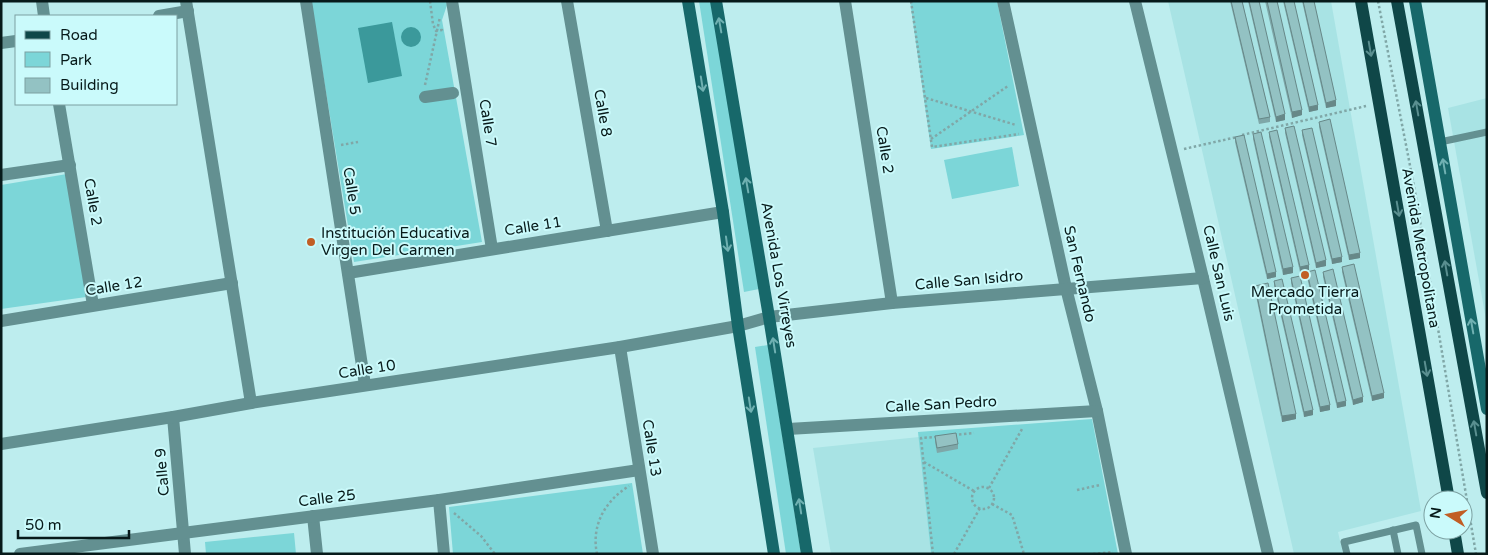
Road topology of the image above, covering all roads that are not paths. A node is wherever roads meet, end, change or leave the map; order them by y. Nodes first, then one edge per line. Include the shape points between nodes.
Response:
1 (42, 1) edge
2 (306, 1) edge
3 (452, 1) edge
4 (567, 1) edge
5 (688, 1) edge
6 (716, 1) edge
7 (845, 1) edge
8 (1003, 1) edge
9 (1135, 1) edge
10 (1361, 1) edge
11 (1397, 1) edge
12 (1415, 1) edge
13 (187, 6) edge
14 (44, 15) edge
15 (162, 15) edge
16 (15, 41) edge
17 (1, 43) edge
18 (453, 93) dead end
19 (425, 97) road end
20 (59, 105) edge
21 (1487, 132) edge
22 (1440, 142) junction
23 (70, 166) junction
24 (1, 175) edge
25 (723, 212) junction
26 (607, 231) junction
27 (492, 249) junction
28 (348, 273) junction
29 (1203, 278) junction
30 (232, 283) junction
31 (1066, 288) junction
32 (892, 303) junction
33 (94, 306) junction
34 (770, 317) junction
35 (1, 321) edge
36 (738, 326) junction
37 (620, 347) junction
38 (365, 385) junction
39 (251, 403) junction
40 (1487, 409) edge
41 (1097, 411) junction
42 (173, 418) junction
43 (788, 429) junction
44 (1, 444) edge
45 (639, 470) junction
46 (1447, 490) edge
47 (1487, 493) edge
48 (439, 500) junction
49 (313, 516) junction
50 (1393, 530) junction
51 (184, 534) junction
52 (1456, 540) edge
53 (1121, 553) edge
54 (20, 554) edge
55 (186, 554) edge
56 (317, 554) edge
57 (444, 554) edge
58 (653, 554) edge
59 (774, 554) edge
60 (807, 554) edge
61 (1268, 554) edge
62 (1347, 554) edge
63 (1398, 554) edge
64 (1422, 554) edge
65 (1458, 554) edge

1 - 14 street
2 - 28 street, Calle 5
3 - 27 street, Calle 7
4 - 26 street, Calle 8
5 -> 25 main road
34 -> 6 main road, Avenida Los Virreyes
7 - 32 street, Calle 2
8 - 31 street, San Fernando via 1026,129
9 - 29 street, Calle San Luis
10 -> 46 main road, Avenida Metropolitana
47 -> 11 main road, Avenida Metropolitana
12 - 22 main road
13 - 15 street
13 - 30 street
16 - 17 street
18 - 19 street
20 - 23 street, Calle 2
21 - 22 lane
40 -> 22 main road
23 - 24 street
23 - 33 street, Calle 2
25 - 26 street, Calle 11
25 -> 36 main road
26 - 27 street, Calle 11
27 - 28 street, Calle 11
28 - 38 street, Calle 5
29 - 31 street, Calle San Isidro
29 - 61 street, Calle San Luis
30 - 33 street, Calle 12
30 - 39 street
31 - 32 street, Calle San Isidro
31 - 41 street, San Fernando
32 - 34 street, Calle San Isidro
33 - 35 street, Calle 12
34 - 36 street, Calle San Isidro
43 -> 34 main road, Avenida Los Virreyes
36 - 37 street, Calle 10
36 -> 59 main road
37 - 38 street, Calle 10
37 - 45 street, Calle 13
38 - 39 street, Calle 10
39 - 42 street, Calle 10
41 - 43 street, Calle San Pedro
41 - 53 street, San Fernando
42 - 44 street, Calle 10
42 - 51 street, Calle 9
60 -> 43 main road, Avenida Los Virreyes
45 - 48 street, Calle 25
45 - 58 street, Calle 13
48 - 49 street, Calle 25
48 - 57 street
49 - 51 street, Calle 25
49 - 56 street
50 - 62 lane via 1344,542
50 - 63 lane
50 - 64 lane via 1416,525
51 - 54 street, Calle 25
51 - 55 street, Calle 9
52 - 65 main road

